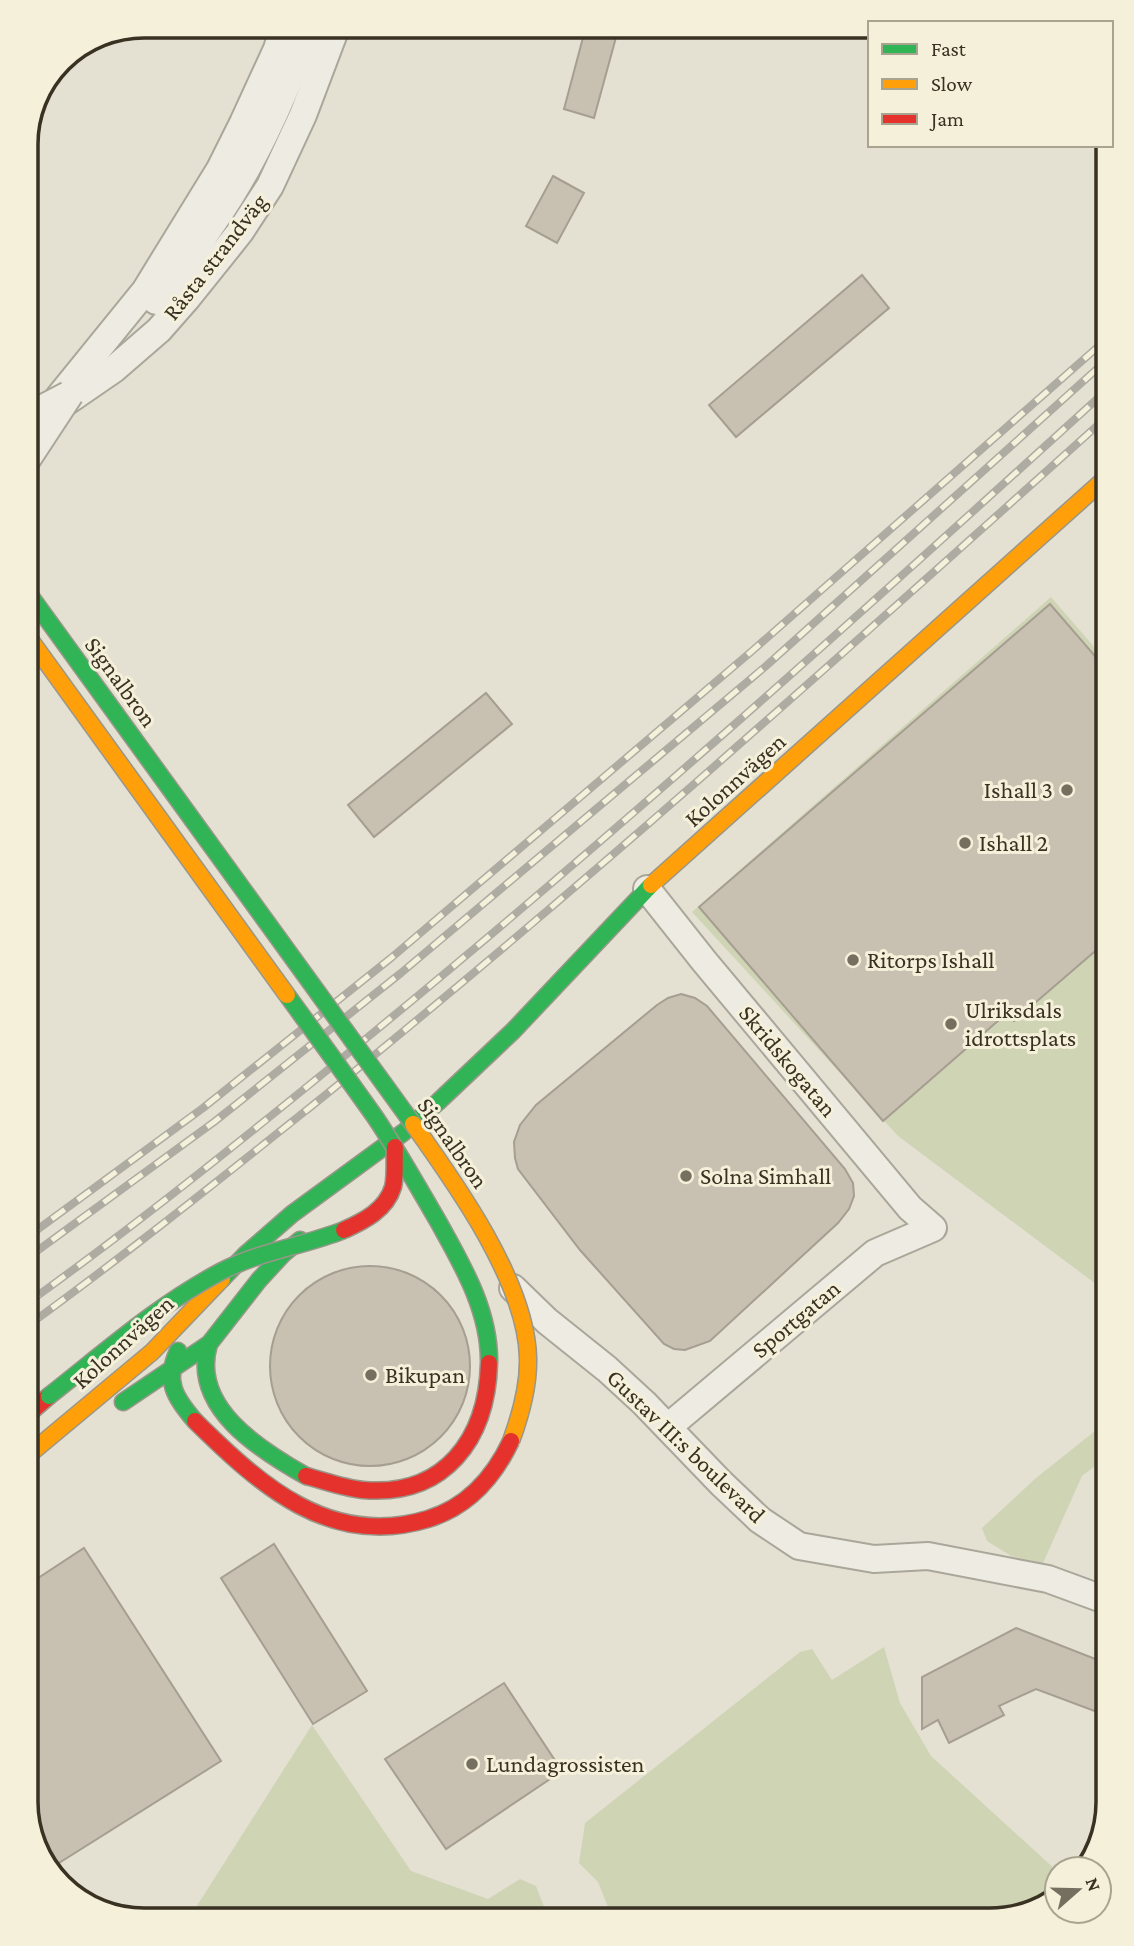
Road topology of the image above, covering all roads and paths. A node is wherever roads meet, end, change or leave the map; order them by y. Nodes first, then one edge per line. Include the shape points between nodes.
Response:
1 (280, 38) edge
2 (306, 38) edge
3 (332, 38) edge
4 (69, 394) junction
5 (39, 410) edge
6 (39, 441) edge
7 (1096, 487) edge
8 (39, 608) edge
9 (39, 652) edge
10 (647, 889) junction
11 (400, 1139) junction
12 (366, 1181) dead end
13 (325, 1219) dead end
14 (933, 1228) joint
15 (246, 1255) junction
16 (208, 1344) junction
17 (171, 1371) junction
18 (38, 1405) edge
19 (164, 1406) dead end
20 (122, 1414) dead end
21 (195, 1421) junction
22 (668, 1427) junction
23 (69, 1442) dead end
24 (38, 1448) edge
25 (38, 1453) edge
26 (1096, 1597) edge

1 - 3 street, Råsta strandväg via 220,169 145,291 40,420 114,369 159,330 240,232 281,163
2 - 4 street, Råsta strandväg via 232,195 197,248 152,307
4 - 5 street, Råsta strandväg, bridge
4 - 6 street, Råsta strandväg, bridge
7 - 10 street, Kolonnvägen
8 - 21 street, Signalbron, bridge via 469,1205 495,1250 522,1321 527,1371 522,1408 506,1450 484,1484 436,1517 393,1528 352,1526 327,1519 266,1485
9 - 11 street, Signalbron, bridge via 367,1105
10 - 11 street, Kolonnvägen via 513,1031
10 - 14 street, Skridskogatan via 910,1208
11 - 12 street, Kolonnvägen
11 - 15 street, Kolonnvägen via 292,1214
11 - 16 street, Signalbron, bridge via 463,1267 485,1324 487,1394 462,1452 440,1473 407,1486 374,1490 306,1476 254,1443 217,1402 205,1371
11 - 18 street, bridge via 393,1186 383,1205 365,1221 254,1256 222,1271 153,1314
11 - 22 street, Gustav III:s boulevard via 506,1280
13 - 16 street, Kolonnvägen via 259,1280
14 - 22 street, Sportgatan via 875,1253
15 - 17 street, Kolonnvägen via 182,1344
15 - 24 street, Kolonnvägen via 152,1352
16 - 17 street, Kolonnvägen
17 - 20 street, Kolonnvägen via 127,1399
17 - 21 street via 175,1396
19 - 21 street
22 - 26 street, Gustav III:s boulevard via 760,1520 799,1546 874,1559 928,1556 1048,1579
23 - 25 street, Kolonnvägen

